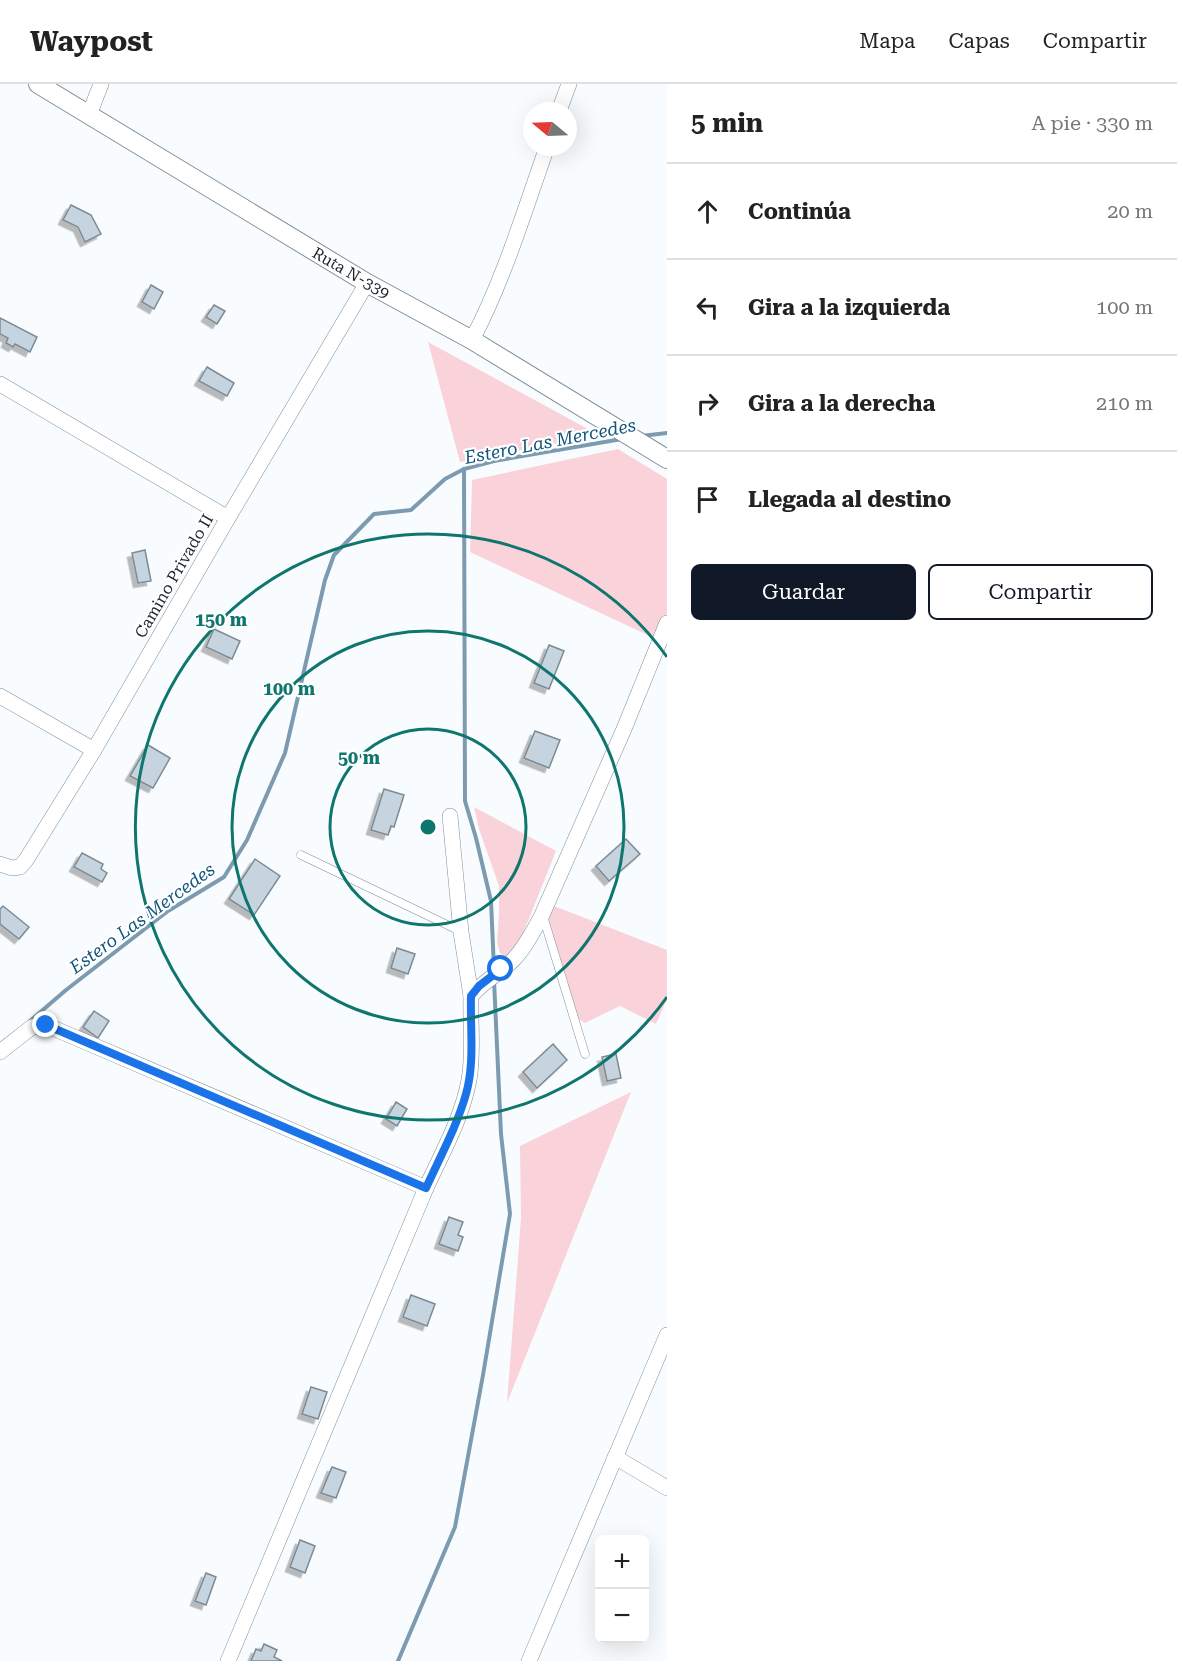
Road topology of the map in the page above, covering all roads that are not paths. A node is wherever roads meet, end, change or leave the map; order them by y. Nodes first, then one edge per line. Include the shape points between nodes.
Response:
1 (38, 84) edge
2 (101, 84) edge
3 (568, 84) edge
4 (562, 102) edge
5 (89, 116) junction
6 (544, 156) edge
7 (367, 283) junction
8 (472, 340) junction
9 (0, 384) edge
10 (667, 459) edge
11 (228, 518) junction
12 (667, 623) edge
13 (0, 696) edge
14 (94, 750) junction
15 (450, 816) dead end
16 (301, 855) dead end
17 (0, 864) edge
18 (542, 915) junction
19 (461, 932) junction
20 (471, 996) junction
21 (0, 1052) edge
22 (585, 1054) dead end
23 (426, 1188) junction
24 (667, 1335) edge
25 (615, 1457) junction
26 (667, 1488) edge
27 (228, 1661) edge
28 (529, 1661) edge

1 - 5 street, Ruta N-339
2 - 5 street
3 - 4 street
5 - 7 street, Ruta N-339
6 - 8 street via 507,261
7 - 8 street, Ruta N-339
7 - 11 street, Camino Privado II
8 - 10 street, Ruta N-339
9 - 11 street
11 - 14 street, Camino Privado II
12 - 18 street
13 - 14 street
14 - 17 street, Camino Privado II via 20,867
15 - 19 street
16 - 19 lane
18 - 20 street via 513,960
18 - 22 lane
19 - 20 street
20 - 23 street via 470,1076 458,1118
21 - 23 street via 32,1027 46,1025
23 - 27 street
24 - 25 street
25 - 26 street
25 - 28 street

